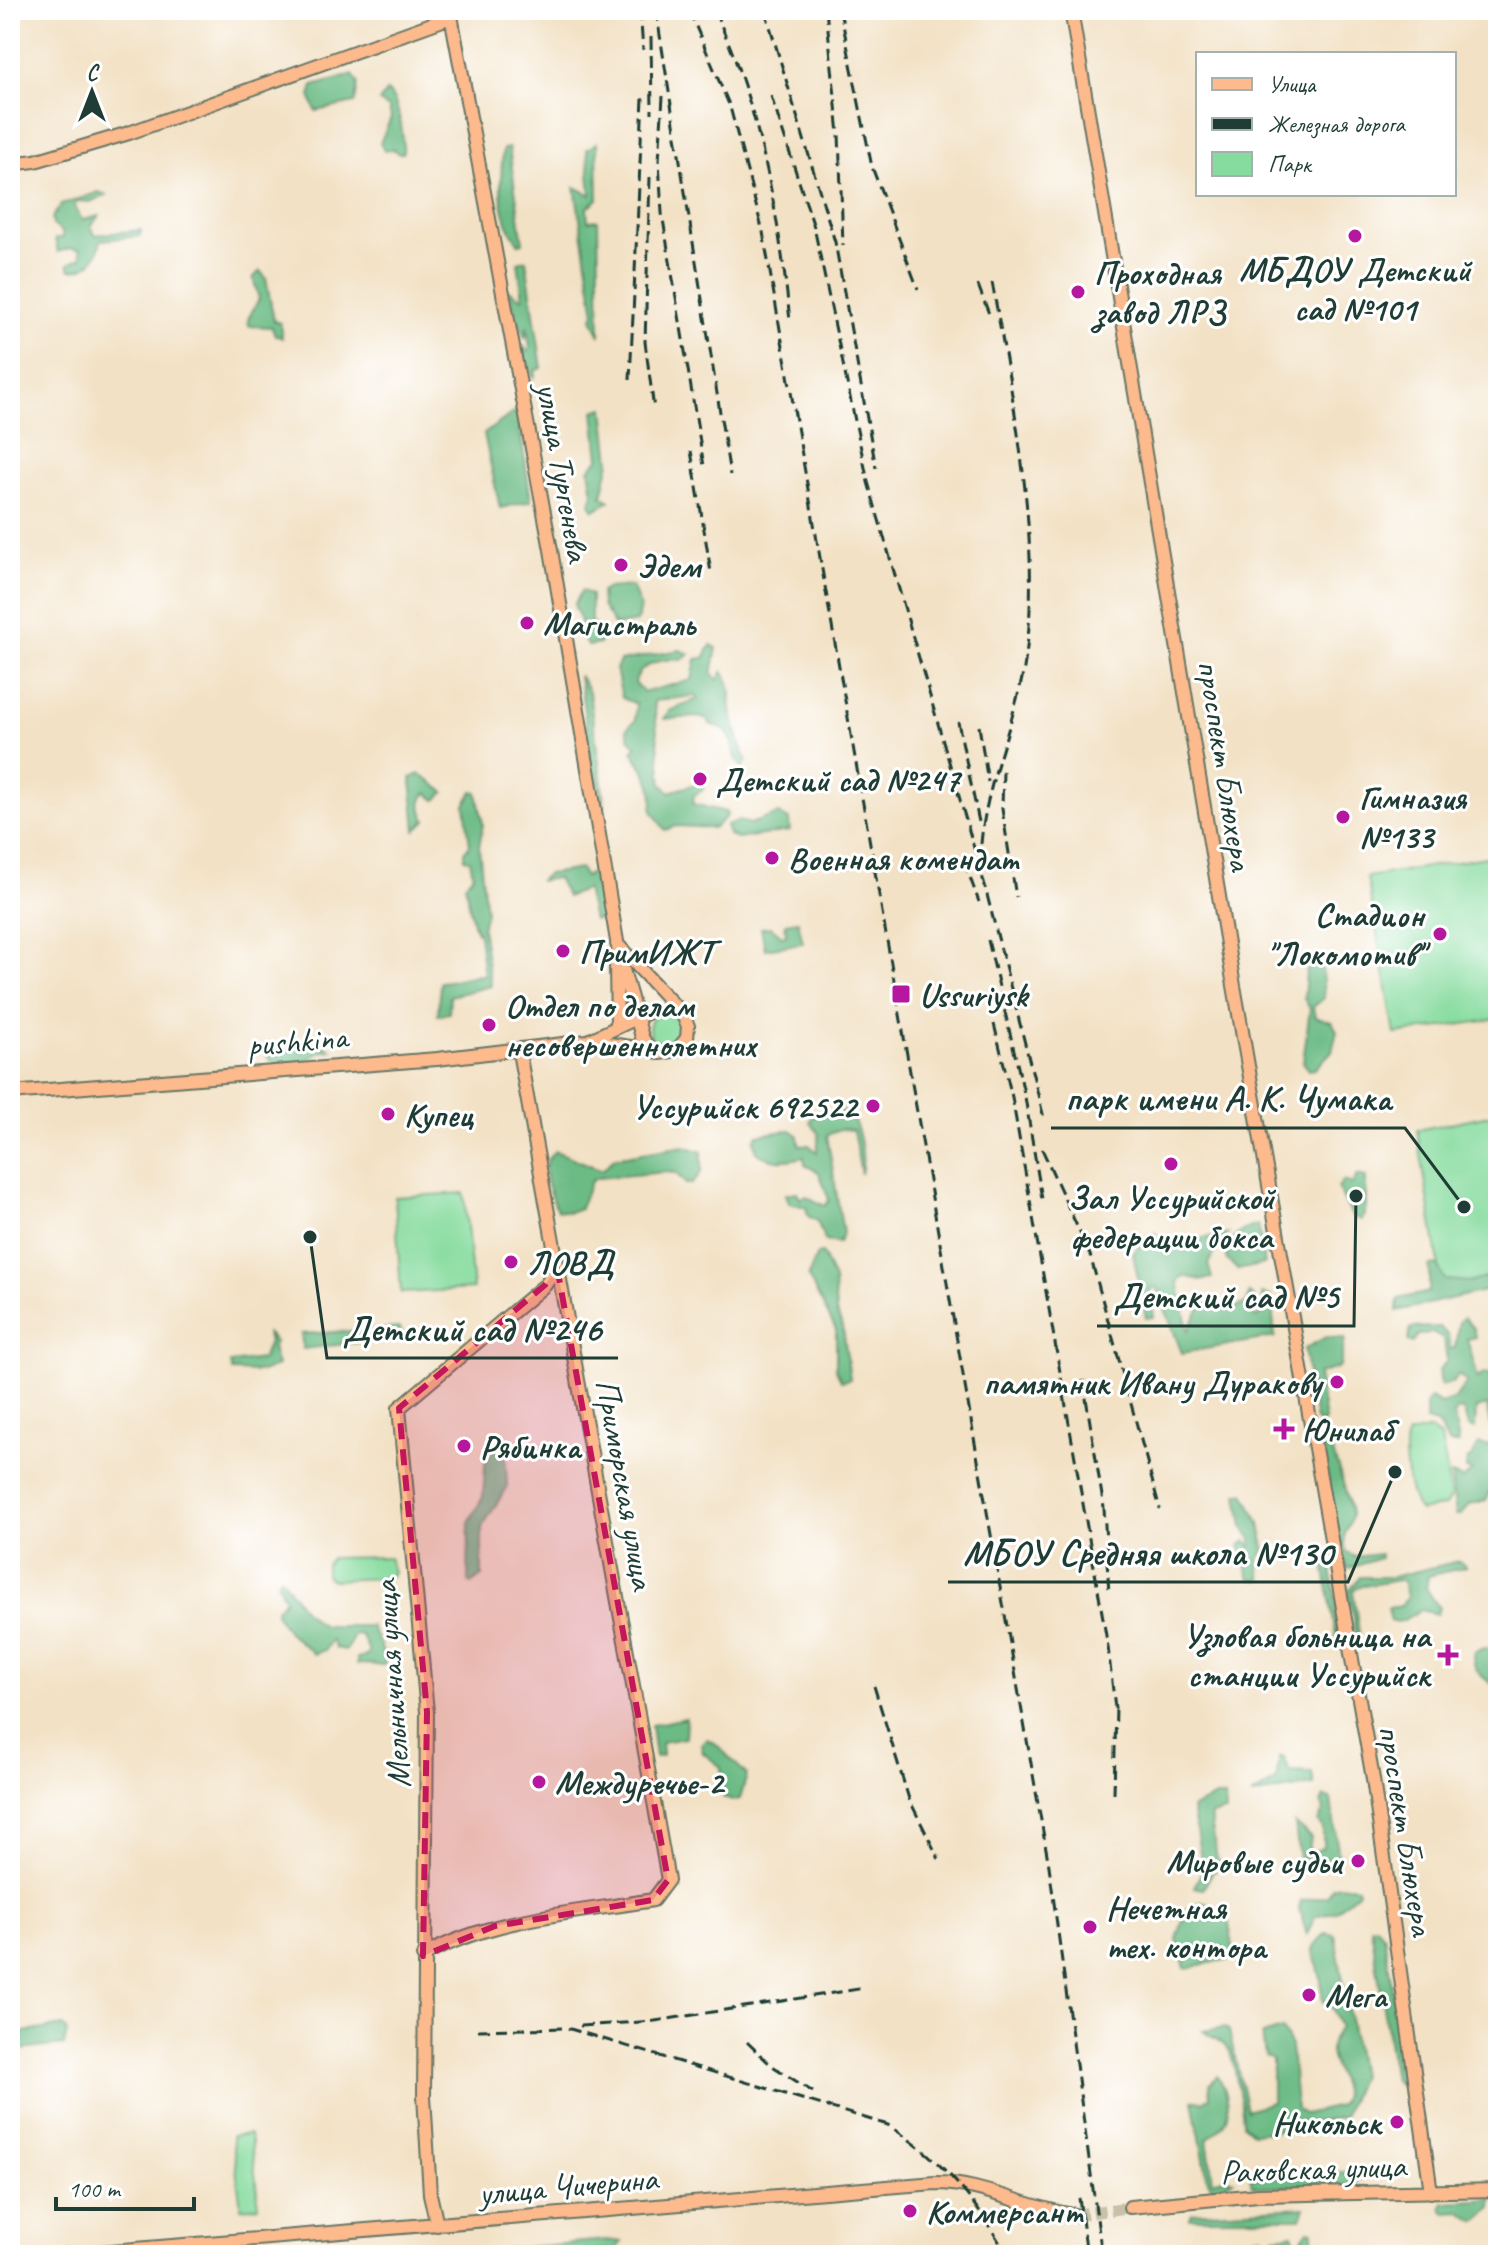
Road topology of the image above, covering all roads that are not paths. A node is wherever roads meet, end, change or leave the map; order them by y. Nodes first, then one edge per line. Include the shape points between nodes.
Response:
1 (1071, 10) edge
2 (451, 15) edge
3 (10, 164) edge
4 (617, 944) junction
5 (675, 1007) junction
6 (649, 1012) junction
7 (617, 1027) junction
8 (641, 1030) junction
9 (588, 1041) junction
10 (652, 1050) junction
11 (519, 1052) junction
12 (10, 1093) edge
13 (557, 1267) junction
14 (423, 1956) junction
15 (1498, 2190) edge
16 (1431, 2192) junction
17 (1130, 2207) tunnel mouth
18 (1075, 2215) tunnel mouth
19 (437, 2225) junction
20 (63, 2255) edge

1 - 16 main road, проспект Блюхера via 1373,1779
2 - 3 main road via 129,133
2 - 4 main road, улица Тургенева via 551,550
4 - 5 main road
4 - 7 main road, улица Тургенева
4 - 8 main road, улица Тургенева
5 - 6 main road
5 - 10 main road via 687,1022 685,1041 669,1053
6 - 7 main road, pushkina
6 - 8 main road
7 - 9 main road, pushkina
8 - 10 main road
9 - 10 main road, pushkina
9 - 11 main road, pushkina
11 - 12 main road, pushkina
11 - 13 main road, Приморская улица
13 - 14 main road, Мельничная улица via 545,1285 399,1408 427,1712
13 - 14 main road, Приморская улица via 668,1880 653,1900 495,1926
14 - 19 main road, Мельничная улица via 425,2119
15 - 16 main road, Раковская улица
16 - 17 main road, Раковская улица via 1258,2195
18 - 19 main road, улица Чичерина via 1048,2212 959,2183 935,2183
19 - 20 main road, улица Чичерина

